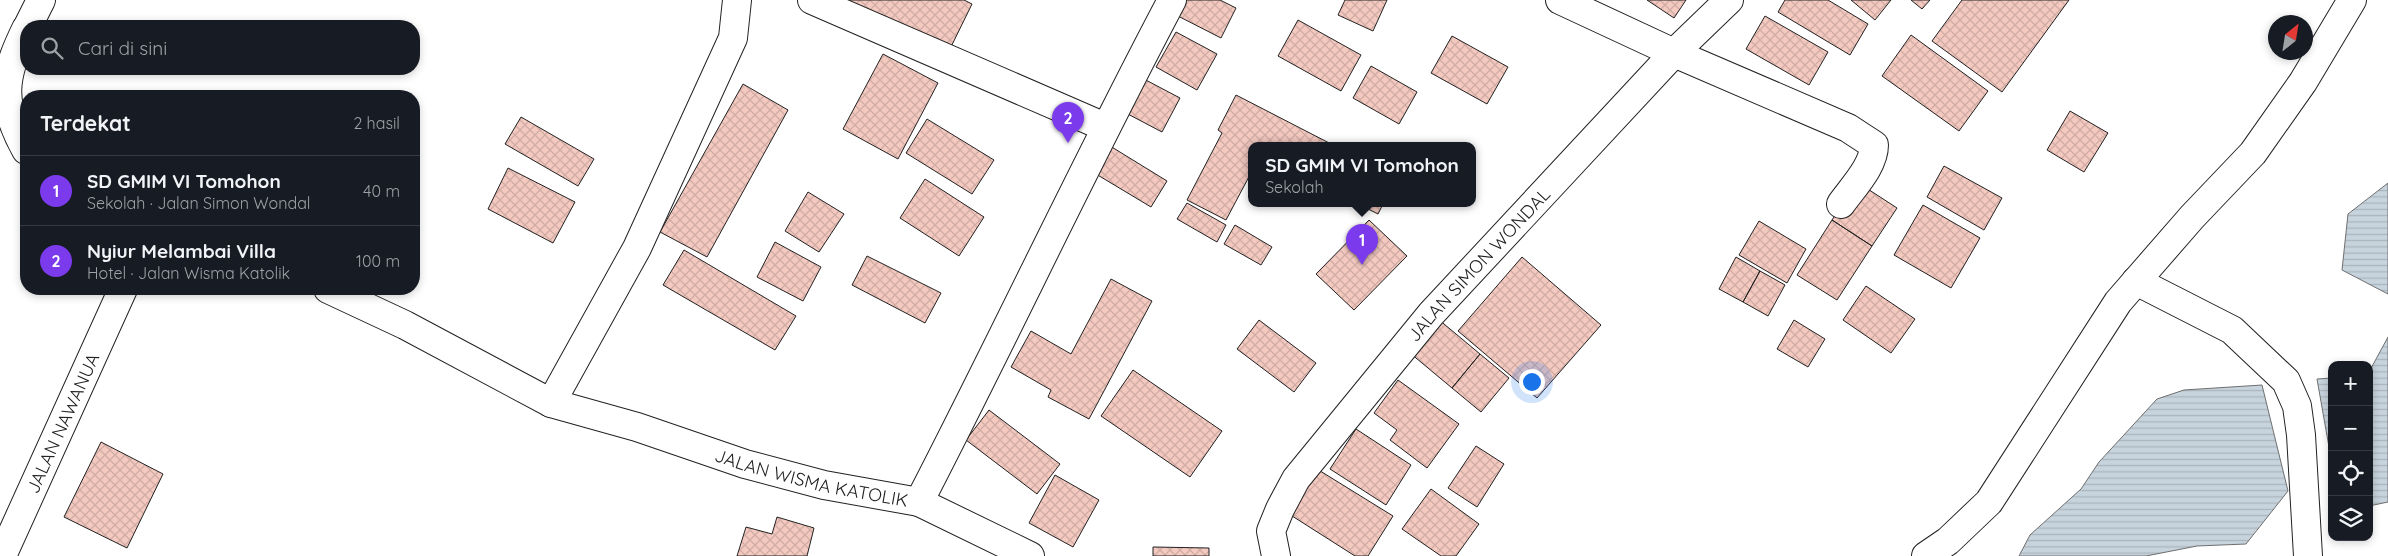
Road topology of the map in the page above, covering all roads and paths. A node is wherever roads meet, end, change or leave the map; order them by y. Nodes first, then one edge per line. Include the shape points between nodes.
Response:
1 (41, 0) edge
2 (737, 0) edge
3 (812, 0) edge
4 (1172, 0) edge
5 (1560, 0) edge
6 (1729, 0) edge
7 (2352, 0) edge
8 (31, 20) edge
9 (20, 44) edge
10 (1674, 53) junction
11 (1105, 127) junction
12 (20, 142) edge
13 (1841, 204) dead end
14 (2136, 281) junction
15 (120, 295) edge
16 (341, 295) edge
17 (551, 402) junction
18 (919, 502) junction
19 (2, 556) edge
20 (1030, 556) edge
21 (1276, 556) edge
22 (1926, 556) edge
23 (2308, 556) edge

1 - 8 street
2 - 17 street via 733,38 637,248
3 - 11 street
4 - 11 street, JALAN WISMA KATOLIK
5 - 10 street
6 - 10 street, JALAN SIMON WONDAL
7 - 14 street via 2303,82 2254,153
9 - 12 street via 6,76 3,106 12,131
10 - 13 street via 1870,140 1874,152
10 - 21 street, JALAN SIMON WONDAL via 1431,314 1296,479 1271,531
11 - 18 street, JALAN WISMA KATOLIK via 1004,337
14 - 22 street via 2118,302 1989,502 1948,541
14 - 23 street via 2232,330 2286,381 2297,406 2301,435
15 - 19 street, JALAN NAWANUA
16 - 17 street, JALAN WISMA KATOLIK via 405,324
17 - 18 street, JALAN WISMA KATOLIK via 638,427 745,464 824,485
18 - 20 street

